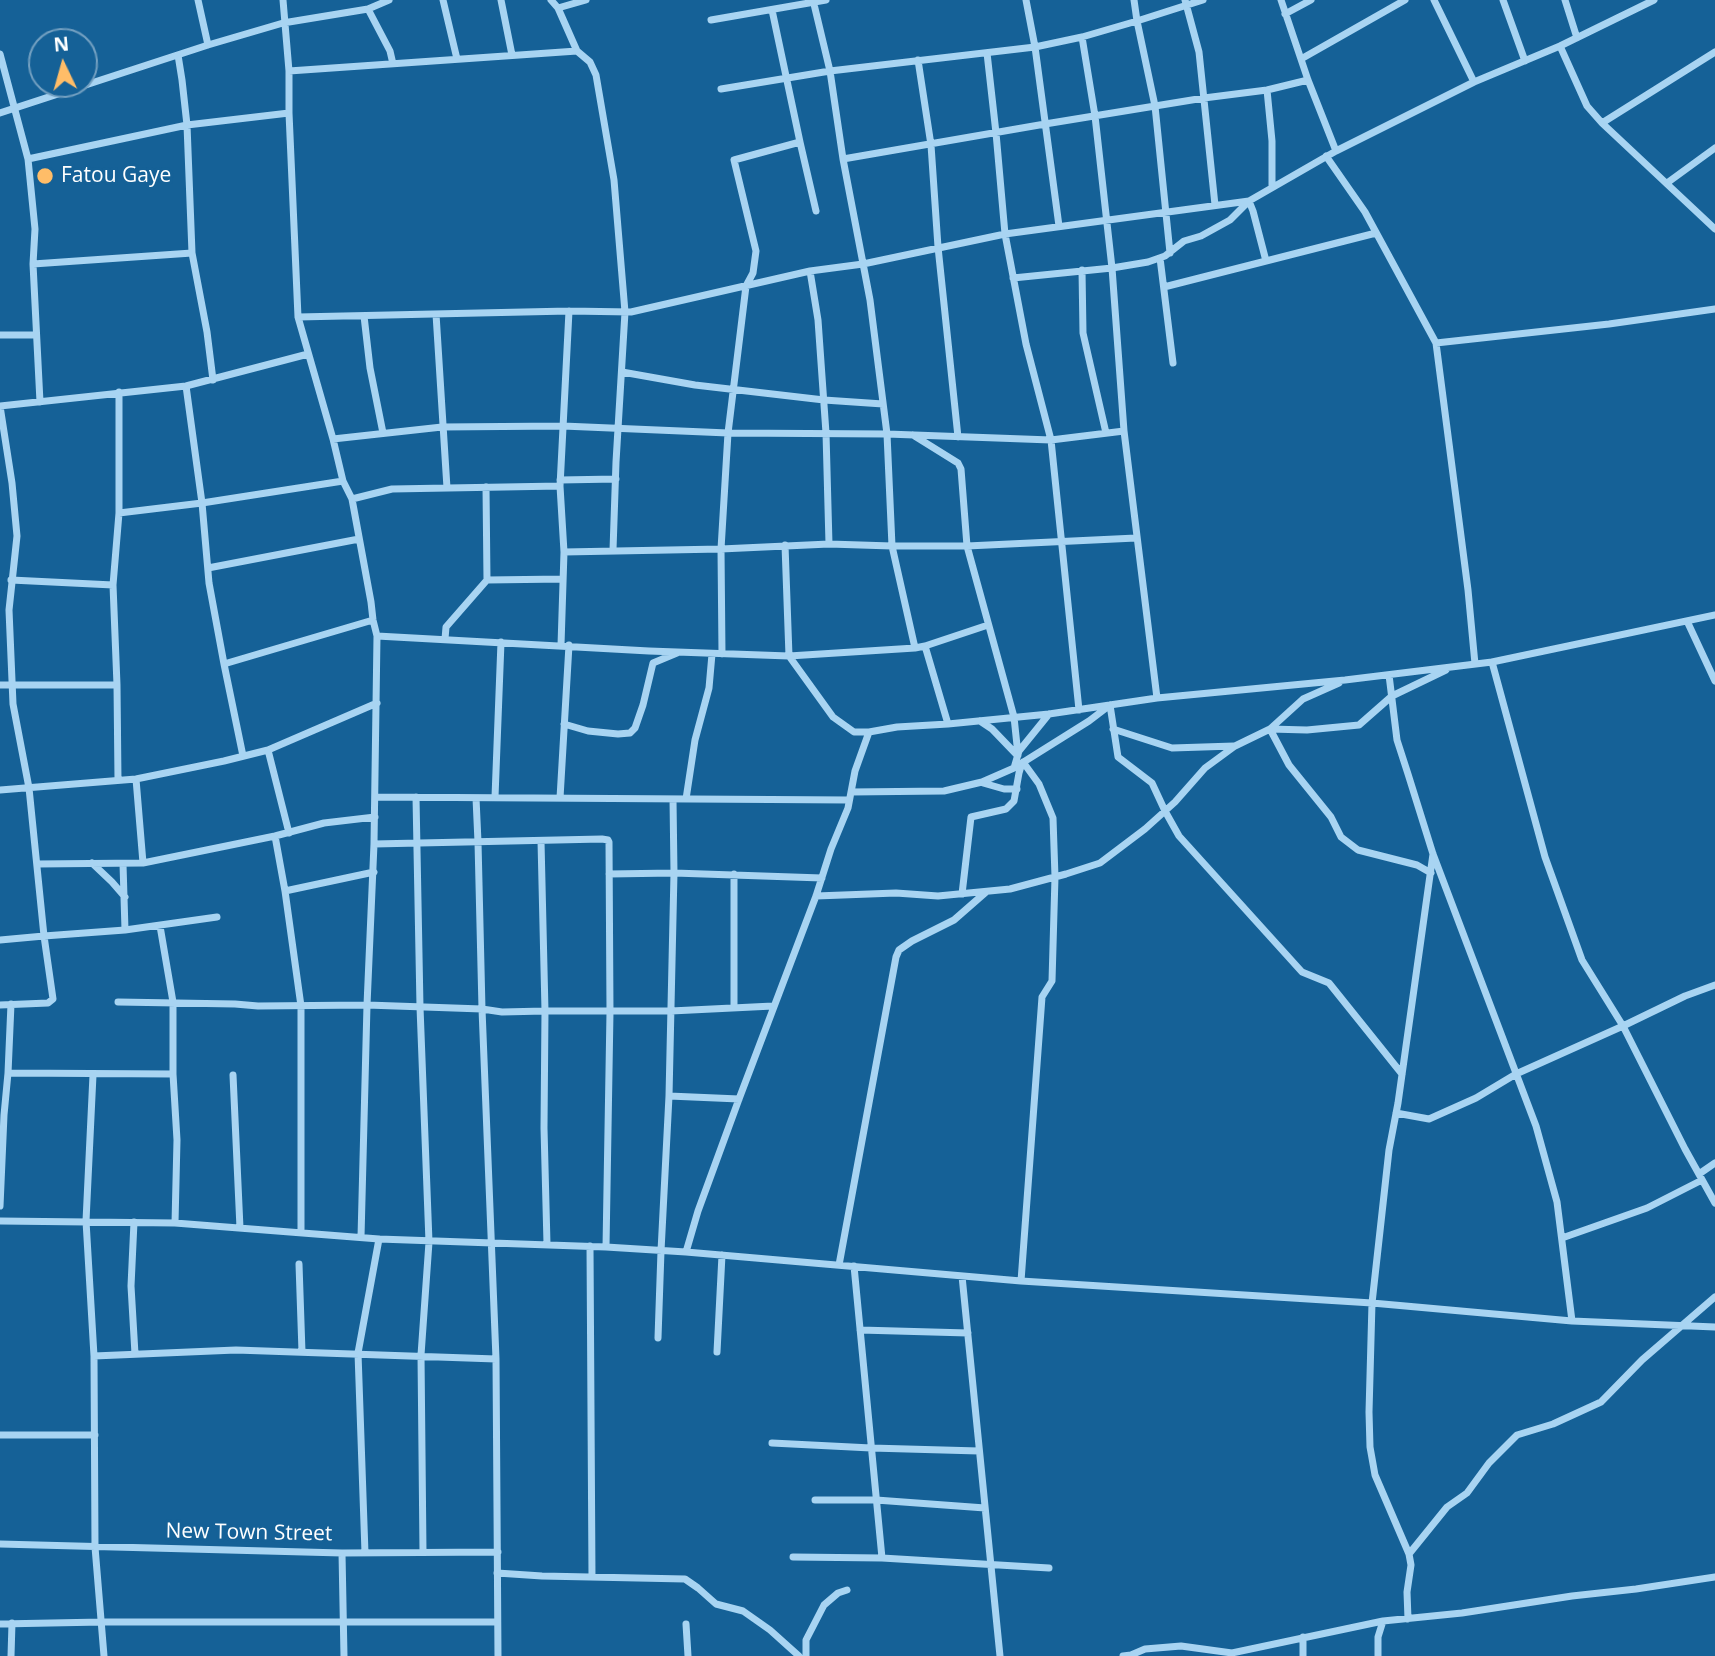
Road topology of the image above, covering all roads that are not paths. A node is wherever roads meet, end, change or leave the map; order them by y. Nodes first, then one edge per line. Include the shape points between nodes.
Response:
1 (198, 0) edge
2 (282, 0) edge
3 (389, 0) edge
4 (443, 0) edge
5 (501, 0) edge
6 (551, 0) edge
7 (586, 0) edge
8 (826, 0) edge
9 (1026, 0) edge
10 (1134, 0) edge
11 (1203, 0) edge
12 (1282, 0) edge
13 (1311, 0) edge
14 (1405, 0) edge
15 (1434, 0) edge
16 (1503, 0) edge
17 (1565, 0) edge
18 (1654, 0) edge
19 (814, 1) edge
20 (1186, 3) edge
21 (558, 8) junction
22 (368, 9) junction
23 (772, 10) junction
24 (1285, 14) junction
25 (711, 20) dead end
26 (1137, 21) junction
27 (283, 23) junction
28 (1082, 37) junction
29 (1577, 38) junction
30 (208, 45) junction
31 (1560, 46) junction
32 (1035, 47) junction
33 (577, 51) junction
34 (1715, 52) edge
35 (987, 53) junction
36 (0, 54) edge
37 (178, 55) junction
38 (512, 55) junction
39 (457, 59) junction
40 (1301, 59) junction
41 (918, 60) junction
42 (1525, 61) junction
43 (393, 64) junction
44 (289, 71) junction
45 (830, 71) junction
46 (786, 78) junction
47 (1308, 80) junction
48 (1474, 82) junction
49 (721, 89) dead end
50 (1267, 90) junction
51 (1204, 98) junction
52 (1155, 106) junction
53 (15, 109) junction
54 (0, 113) edge
55 (289, 113) junction
56 (1095, 116) junction
57 (1602, 123) junction
58 (1045, 124) junction
59 (187, 125) junction
60 (996, 133) junction
61 (800, 142) junction
62 (931, 145) junction
63 (1715, 148) edge
64 (1336, 151) junction
65 (1326, 156) junction
66 (28, 159) junction
67 (843, 159) junction
68 (1667, 183) junction
69 (1272, 187) junction
70 (1249, 201) junction
71 (1215, 205) junction
72 (817, 211) dead end
73 (1165, 211) junction
74 (1107, 219) junction
75 (1059, 226) junction
76 (1715, 229) edge
77 (1005, 233) junction
78 (1376, 233) junction
79 (938, 247) junction
80 (192, 253) junction
81 (1170, 253) junction
82 (1160, 258) junction
83 (1266, 261) junction
84 (33, 264) junction
85 (863, 264) junction
86 (1112, 268) junction
87 (1082, 270) junction
88 (810, 271) junction
89 (1013, 278) junction
90 (746, 286) junction
91 (1164, 287) junction
92 (1715, 309) edge
93 (569, 311) junction
94 (625, 312) junction
95 (436, 314) junction
96 (364, 316) junction
97 (298, 317) junction
98 (0, 335) edge
99 (36, 335) junction
100 (1436, 343) junction
101 (308, 354) junction
102 (1173, 363) dead end
103 (622, 372) junction
104 (213, 380) junction
105 (186, 386) junction
106 (733, 388) junction
107 (119, 392) junction
108 (824, 400) junction
109 (40, 402) junction
110 (883, 404) junction
111 (0, 407) edge
112 (563, 426) junction
113 (442, 427) junction
114 (619, 429) junction
115 (1124, 431) junction
116 (383, 433) junction
117 (728, 433) junction
118 (826, 433) junction
119 (1106, 433) junction
120 (887, 434) junction
121 (912, 435) junction
122 (958, 437) junction
123 (333, 439) junction
124 (1051, 440) junction
125 (616, 479) junction
126 (343, 481) junction
127 (12, 483) junction
128 (560, 483) junction
129 (0, 485) edge
130 (486, 487) junction
131 (447, 488) junction
132 (352, 499) junction
133 (202, 503) junction
134 (119, 513) junction
135 (1136, 538) junction
136 (359, 540) junction
137 (1063, 542) junction
138 (830, 544) junction
139 (785, 545) junction
140 (892, 546) junction
141 (967, 546) junction
142 (721, 549) junction
143 (613, 550) junction
144 (564, 552) junction
145 (208, 568) junction
146 (563, 579) junction
147 (12, 580) junction
148 (487, 580) junction
149 (113, 585) junction
150 (9, 610) junction
151 (0, 611) edge
152 (1715, 615) edge
153 (373, 620) junction
154 (1687, 621) junction
155 (988, 625) junction
156 (377, 636) junction
157 (445, 639) junction
158 (501, 642) junction
159 (565, 645) junction
160 (925, 646) junction
161 (915, 648) junction
162 (679, 652) junction
163 (712, 654) junction
164 (722, 654) junction
165 (789, 656) junction
166 (1492, 662) junction
167 (224, 664) junction
168 (1475, 664) junction
169 (1453, 667) junction
170 (1390, 675) junction
171 (1345, 680) junction
172 (1715, 681) edge
173 (12, 684) junction
174 (0, 685) edge
175 (117, 685) junction
176 (1392, 696) junction
177 (1157, 698) junction
178 (377, 703) junction
179 (1110, 705) junction
180 (1079, 710) junction
181 (1049, 714) junction
182 (1014, 717) junction
183 (979, 720) junction
184 (564, 724) junction
185 (948, 724) junction
186 (1113, 729) junction
187 (1270, 729) junction
188 (869, 732) junction
189 (1235, 746) junction
190 (268, 750) junction
191 (243, 756) junction
192 (1020, 759) junction
193 (136, 779) junction
194 (118, 780) junction
195 (982, 782) junction
196 (29, 788) junction
197 (1017, 789) junction
198 (0, 790) edge
199 (850, 796) junction
200 (375, 797) junction
201 (416, 797) junction
202 (475, 797) junction
203 (495, 797) junction
204 (560, 798) junction
205 (673, 799) junction
206 (686, 799) junction
207 (1165, 811) junction
208 (374, 817) junction
209 (289, 833) junction
210 (275, 836) junction
211 (541, 841) junction
212 (416, 842) junction
213 (478, 842) junction
214 (374, 844) junction
215 (1433, 854) junction
216 (92, 863) junction
217 (144, 863) junction
218 (37, 864) junction
219 (123, 864) junction
220 (374, 872) junction
221 (674, 873) junction
222 (1431, 873) junction
223 (609, 874) junction
224 (734, 874) junction
225 (1055, 877) junction
226 (822, 878) junction
227 (285, 891) junction
228 (986, 891) junction
229 (962, 894) junction
230 (816, 896) junction
231 (125, 897) junction
232 (217, 917) dead end
233 (160, 926) junction
234 (125, 930) junction
235 (44, 936) junction
236 (0, 940) edge
237 (1715, 985) edge
238 (118, 1002) dead end
239 (173, 1002) junction
240 (11, 1004) junction
241 (0, 1005) edge
242 (367, 1005) junction
243 (301, 1006) junction
244 (773, 1006) junction
245 (420, 1007) junction
246 (734, 1007) junction
247 (482, 1009) junction
248 (671, 1011) junction
249 (545, 1012) junction
250 (610, 1012) junction
251 (1623, 1026) junction
252 (8, 1073) junction
253 (93, 1074) junction
254 (173, 1074) junction
255 (1402, 1074) junction
256 (1516, 1074) junction
257 (233, 1075) dead end
258 (669, 1096) junction
259 (739, 1099) junction
260 (1396, 1114) junction
261 (1715, 1163) edge
262 (1700, 1177) junction
263 (1715, 1203) edge
264 (0, 1206) edge
265 (0, 1221) edge
266 (86, 1221) junction
267 (134, 1222) junction
268 (175, 1223) junction
269 (240, 1228) junction
270 (301, 1233) junction
271 (361, 1237) junction
272 (1562, 1238) junction
273 (379, 1239) junction
274 (429, 1242) junction
275 (492, 1242) junction
276 (547, 1244) junction
277 (590, 1246) junction
278 (606, 1247) junction
279 (660, 1251) junction
280 (686, 1252) junction
281 (722, 1255) junction
282 (299, 1264) dead end
283 (839, 1265) junction
284 (854, 1266) junction
285 (962, 1276) junction
286 (1021, 1281) junction
287 (1715, 1297) edge
288 (1372, 1303) junction
289 (1572, 1321) junction
290 (1681, 1325) junction
291 (1715, 1327) edge
292 (860, 1330) junction
293 (968, 1332) junction
294 (659, 1338) dead end
295 (302, 1352) junction
296 (717, 1352) dead end
297 (358, 1353) junction
298 (135, 1354) junction
299 (421, 1355) junction
300 (94, 1356) junction
301 (496, 1359) junction
302 (0, 1435) edge
303 (95, 1435) junction
304 (772, 1443) dead end
305 (871, 1448) junction
306 (979, 1451) junction
307 (815, 1500) dead end
308 (876, 1500) junction
309 (985, 1508) junction
310 (0, 1544) edge
311 (95, 1547) junction
312 (423, 1552) junction
313 (498, 1552) junction
314 (342, 1553) junction
315 (365, 1553) junction
316 (1409, 1554) junction
317 (793, 1557) dead end
318 (882, 1558) junction
319 (991, 1565) junction
320 (1049, 1568) dead end
321 (498, 1573) junction
322 (592, 1577) junction
323 (1715, 1577) edge
324 (847, 1590) dead end
325 (1408, 1619) junction
326 (1383, 1621) junction
327 (102, 1622) junction
328 (344, 1622) junction
329 (497, 1622) junction
330 (12, 1623) junction
331 (0, 1624) edge
332 (686, 1624) dead end
333 (1303, 1637) junction
334 (11, 1656) edge
335 (104, 1656) edge
336 (344, 1656) edge
337 (498, 1656) edge
338 (688, 1656) edge
339 (799, 1656) edge
340 (806, 1656) edge
341 (1000, 1656) edge
342 (1124, 1656) edge
343 (1303, 1656) edge
344 (1378, 1656) edge

1 - 30 street
2 - 27 street
3 - 22 street
4 - 39 street
5 - 38 street
6 - 21 street
7 - 21 street
8 - 19 street
9 - 32 street
10 - 26 street
11 - 20 street
12 - 24 street
13 - 24 street
14 - 40 street
15 - 48 street
16 - 42 street
17 - 29 street
18 - 29 street
19 - 23 street
19 - 45 street
20 - 26 street
20 - 51 street via 1199,52
21 - 33 street
22 - 27 street
22 - 43 street
23 - 25 street
23 - 46 street
24 - 40 street
26 - 28 street
26 - 52 street
27 - 30 street
27 - 44 street
28 - 32 street
28 - 56 street
29 - 31 street
30 - 37 street
31 - 42 street
31 - 57 street via 1587,106
32 - 35 street
32 - 58 street
33 - 38 street
33 - 94 street via 596,75 614,180
34 - 57 street
35 - 41 street
35 - 60 street
36 - 53 street
37 - 53 street
37 - 59 street
38 - 39 street
39 - 43 street
40 - 47 street
41 - 45 street
41 - 62 street
42 - 48 street
43 - 44 street
44 - 55 street
45 - 46 street
45 - 67 street
46 - 49 street
46 - 61 street
47 - 50 street
47 - 64 street
48 - 64 street
50 - 51 street
50 - 69 street
51 - 52 street
51 - 71 street
52 - 56 street
52 - 73 street
53 - 54 street
53 - 66 street
55 - 59 street
55 - 97 street
56 - 58 street
56 - 74 street
57 - 68 street
58 - 60 street
58 - 75 street
59 - 66 street
59 - 80 street
60 - 62 street
60 - 77 street
61 - 72 street
61 - 90 street via 734,160 756,251
62 - 67 street
62 - 79 street
63 - 68 street
64 - 65 street
65 - 69 street
65 - 78 street
66 - 84 street via 35,229
67 - 85 street
68 - 76 street
69 - 70 street
70 - 71 street
70 - 81 street via 1230,220 1184,241
70 - 83 street
71 - 73 street
73 - 74 street
73 - 81 street
74 - 75 street
74 - 86 street
75 - 77 street
77 - 79 street
77 - 89 street
78 - 83 street
78 - 100 street
79 - 85 street
79 - 122 street
80 - 84 street
80 - 104 street
81 - 82 street
82 - 86 street
82 - 91 street
83 - 91 street
84 - 99 street
85 - 88 street
85 - 110 street
86 - 87 street
86 - 115 street
87 - 89 street
87 - 119 street via 1083,333
88 - 90 street
88 - 108 street
89 - 124 street
90 - 94 street
90 - 106 street
91 - 102 street
92 - 100 street
93 - 94 street
93 - 95 street
93 - 112 street
94 - 103 street
95 - 96 street
95 - 113 street
96 - 97 street
96 - 116 street
97 - 101 street
98 - 99 street
99 - 109 street
100 - 168 street
101 - 104 street
101 - 123 street
103 - 106 street
103 - 114 street
104 - 105 street
105 - 107 street
105 - 133 street
106 - 108 street
106 - 117 street
107 - 109 street
107 - 134 street
108 - 110 street
108 - 118 street
109 - 111 street
110 - 120 street
111 - 127 street
112 - 113 street
112 - 114 street
112 - 128 street
113 - 116 street
113 - 131 street
114 - 117 street
114 - 125 street
115 - 119 street
115 - 135 street
116 - 123 street
117 - 118 street
117 - 142 street
118 - 120 street
118 - 138 street
119 - 124 street
120 - 121 street
120 - 140 street
121 - 122 street
121 - 141 street via 958,463
122 - 124 street
123 - 126 street
124 - 137 street
125 - 128 street
125 - 143 street
126 - 132 street
126 - 133 street
127 - 129 street
127 - 147 street via 17,536
128 - 130 street
128 - 144 street
130 - 131 street
130 - 148 street
131 - 132 street via 392,489
132 - 136 street
133 - 134 street
133 - 145 street
134 - 149 street
135 - 137 street
135 - 177 street
136 - 145 street
136 - 153 street
137 - 141 street
137 - 180 street
138 - 139 street
138 - 140 street
139 - 142 street
139 - 165 street
140 - 141 street
140 - 161 street
141 - 155 street
142 - 143 street
142 - 164 street
143 - 144 street
144 - 146 street
145 - 167 street
146 - 148 street
146 - 159 street
147 - 149 street
147 - 150 street
148 - 157 street via 446,627
149 - 175 street
150 - 151 street
150 - 173 street
152 - 154 street
153 - 156 street
153 - 167 street
154 - 166 street
154 - 172 street
155 - 160 street
155 - 182 street
156 - 157 street
156 - 178 street
157 - 158 street
158 - 159 street
158 - 203 street
159 - 162 street
159 - 184 street
160 - 161 street
160 - 185 street
161 - 165 street
162 - 163 street
162 - 184 street via 653,663 643,705 629,733 588,731
163 - 164 street
163 - 206 street
164 - 165 street
165 - 188 street via 834,717 854,732
166 - 168 street
166 - 251 street via 1545,857 1582,960
167 - 191 street
168 - 169 street
169 - 170 street
169 - 176 street
170 - 171 street
170 - 176 street
171 - 177 street
171 - 187 street via 1303,699
173 - 174 street
173 - 175 street
173 - 196 street
175 - 194 street
176 - 187 street via 1359,725
176 - 215 street via 1397,740
177 - 179 street
178 - 190 street
178 - 200 street
179 - 180 street
179 - 186 street
179 - 192 street
180 - 181 street
181 - 182 street
181 - 192 street via 1019,751
182 - 183 street
182 - 192 street
183 - 185 street
183 - 192 street
184 - 204 street
185 - 188 street
186 - 189 street via 1172,748
186 - 207 street via 1118,757 1152,783
187 - 189 street
187 - 222 street via 1289,765 1331,817 1341,837 1358,850
188 - 199 street
189 - 207 street via 1205,768
190 - 191 street
190 - 209 street
191 - 193 street
192 - 195 street via 1014,768
192 - 197 street
192 - 225 street via 1039,784 1053,818
193 - 194 street
193 - 217 street
194 - 196 street
195 - 197 street
195 - 199 street via 944,792
196 - 198 street
196 - 218 street
197 - 229 street via 1006,809 971,817
199 - 206 street
199 - 226 street
200 - 201 street
200 - 208 street
201 - 202 street
201 - 212 street
202 - 203 street
202 - 213 street
203 - 204 street
204 - 205 street
205 - 206 street
205 - 221 street
207 - 225 street via 1100,863
207 - 255 street via 1179,836 1302,972 1329,984
208 - 209 street via 324,822
208 - 214 street
209 - 210 street
210 - 217 street
210 - 227 street
211 - 213 street
211 - 223 street via 608,840
211 - 249 street
212 - 213 street
212 - 214 street
212 - 245 street
213 - 247 street
214 - 220 street
215 - 222 street
215 - 256 street
216 - 218 street
216 - 219 street
216 - 231 street
217 - 219 street
218 - 235 street
219 - 231 street
220 - 227 street
220 - 242 street
221 - 223 street
221 - 224 street
221 - 248 street
222 - 255 street
223 - 250 street
224 - 226 street
224 - 246 street
225 - 228 street
225 - 286 street via 1052,981 1042,997
226 - 230 street
227 - 243 street
228 - 229 street
228 - 283 street via 954,920 912,941 896,957
229 - 230 street
230 - 244 street
231 - 234 street
232 - 233 street
233 - 234 street
233 - 239 street
234 - 235 street
235 - 236 street
235 - 240 street via 53,999
237 - 251 street
238 - 239 street
239 - 243 street
239 - 254 street
240 - 241 street
240 - 252 street
242 - 243 street
242 - 245 street
242 - 271 street
243 - 270 street
244 - 246 street
244 - 259 street
245 - 247 street
245 - 274 street
246 - 248 street
247 - 249 street
247 - 275 street
248 - 250 street
248 - 258 street
249 - 250 street
249 - 276 street
250 - 278 street
251 - 256 street
251 - 262 street
252 - 253 street
252 - 264 street
253 - 254 street
253 - 266 street
254 - 268 street
255 - 260 street
256 - 260 street via 1429,1119
256 - 272 street via 1536,1126
257 - 269 street
258 - 259 street
258 - 279 street
259 - 280 street
260 - 288 street
261 - 262 street
262 - 263 street
262 - 272 street via 1647,1208
265 - 266 street
266 - 267 street
266 - 300 street
267 - 268 street
267 - 298 street
268 - 269 street
269 - 270 street
270 - 271 street
271 - 273 street
272 - 289 street
273 - 274 street
273 - 297 street
274 - 275 street
274 - 299 street
275 - 276 street
275 - 301 street
276 - 277 street
277 - 278 street
277 - 322 street
278 - 279 street
279 - 280 street
279 - 294 street
280 - 281 street
281 - 283 street
281 - 296 street
282 - 295 street
283 - 284 street
284 - 285 street
284 - 292 street
285 - 286 street
285 - 293 street
286 - 288 street
287 - 290 street
288 - 289 street
288 - 316 street via 1370,1447 1376,1475
289 - 290 street
290 - 291 street
290 - 316 street via 1601,1402 1517,1435
292 - 293 street
292 - 305 street
293 - 306 street
295 - 297 street
295 - 298 street
297 - 299 street
297 - 315 street
298 - 300 street
299 - 301 street
299 - 312 street
300 - 303 street
301 - 313 street
302 - 303 street
303 - 311 street
304 - 305 street
305 - 306 street
305 - 308 street
306 - 309 street
307 - 308 street
308 - 309 street
308 - 318 street
309 - 319 street
310 - 311 street, New Town Street
311 - 314 street, New Town Street
311 - 327 street
312 - 313 street, New Town Street
312 - 315 street, New Town Street
313 - 321 street
314 - 315 street, New Town Street
314 - 328 street
316 - 325 street
317 - 318 street
318 - 319 street
319 - 320 street
319 - 341 street
321 - 322 street
321 - 329 street
322 - 339 street via 685,1579 716,1604 743,1611
323 - 325 street
324 - 340 street via 824,1605 806,1640
325 - 326 street
326 - 333 street
326 - 344 street
327 - 328 street
327 - 330 street
327 - 335 street
328 - 329 street
328 - 336 street
329 - 337 street
330 - 331 street
330 - 334 street
332 - 338 street
333 - 342 street via 1232,1653 1181,1646
333 - 343 street

